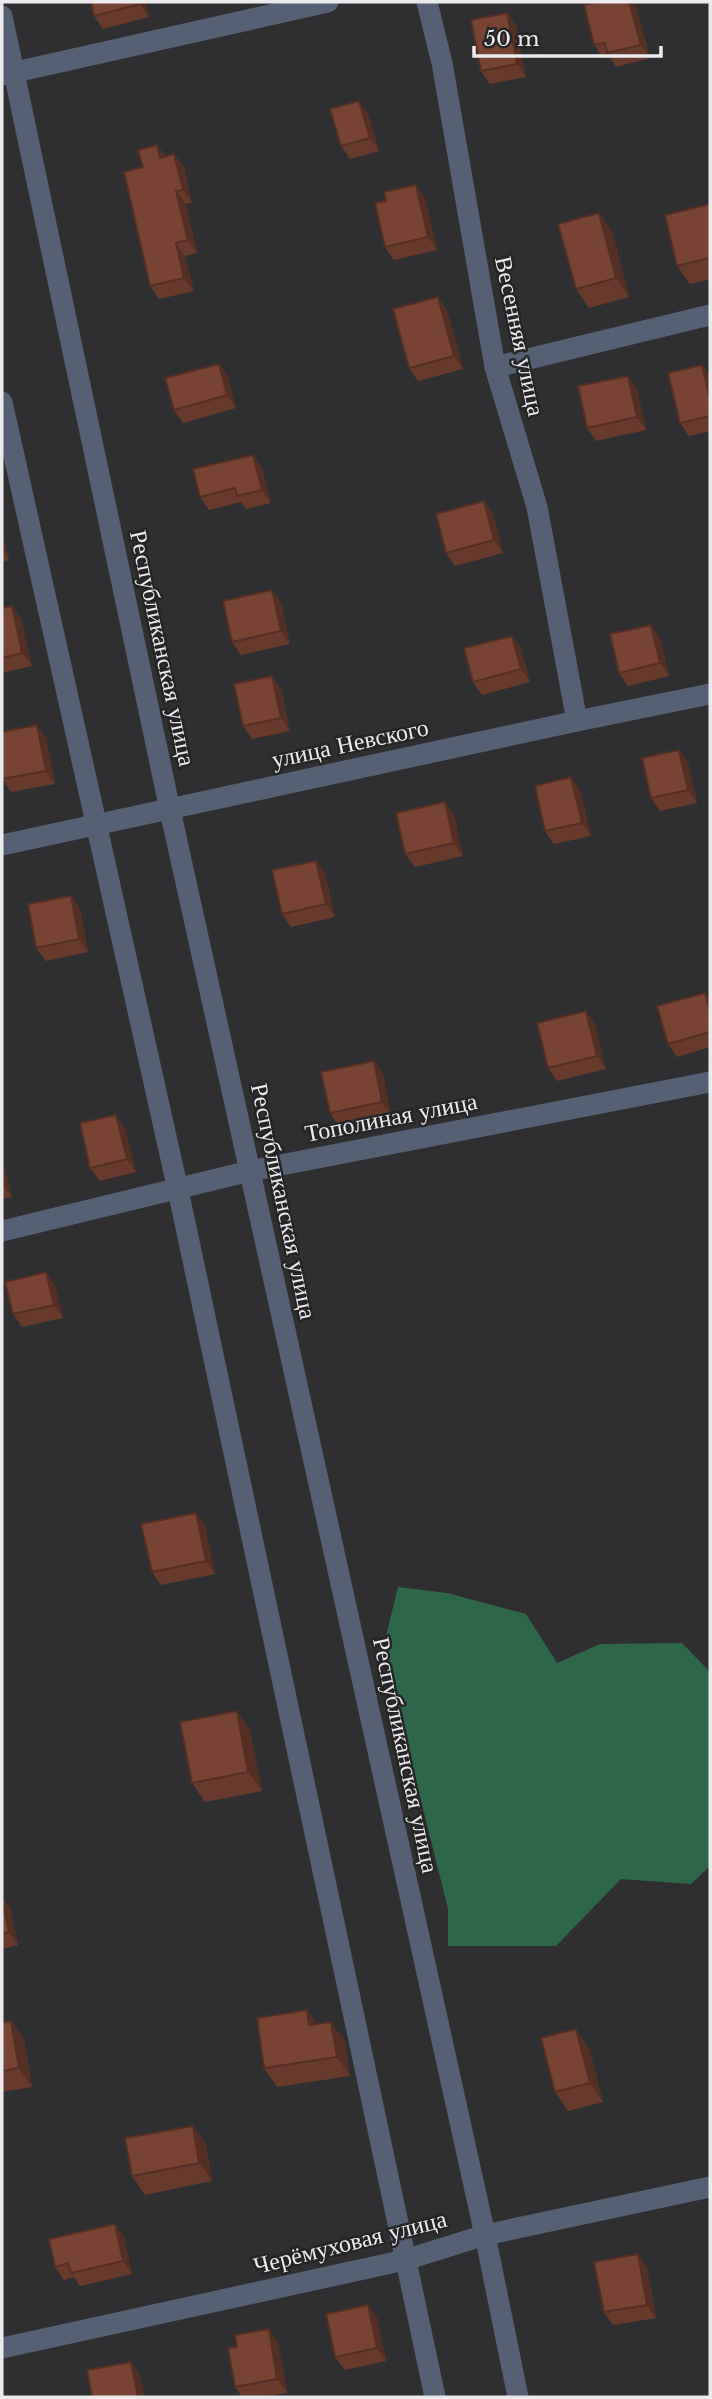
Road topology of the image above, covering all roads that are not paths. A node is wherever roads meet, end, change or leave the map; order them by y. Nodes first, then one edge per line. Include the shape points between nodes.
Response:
1 (328, 2) edge
2 (428, 2) edge
3 (2, 16) edge
4 (8, 74) edge
5 (710, 315) edge
6 (495, 367) junction
7 (2, 402) edge
8 (710, 694) edge
9 (577, 721) junction
10 (170, 810) junction
11 (95, 826) junction
12 (2, 845) edge
13 (710, 1082) edge
14 (250, 1171) junction
15 (178, 1189) junction
16 (2, 1231) edge
17 (710, 2187) edge
18 (485, 2235) junction
19 (405, 2260) junction
20 (2, 2348) edge
21 (435, 2397) edge
22 (518, 2397) edge

1 - 4 street
2 - 6 street, Весенняя улица
3 - 4 street, Республиканская улица
4 - 10 street, Республиканская улица
5 - 6 street
6 - 9 street, Весенняя улица via 537,507
7 - 11 street
8 - 9 street, улица Невского
9 - 10 street, улица Невского
10 - 11 street, улица Невского
10 - 14 street, Республиканская улица
11 - 12 street, улица Невского
11 - 15 street
13 - 14 street, Тополиная улица
14 - 15 street, Тополиная улица
14 - 18 street, Республиканская улица
15 - 16 street, Тополиная улица
15 - 19 street
17 - 18 street, Черёмуховая улица
18 - 19 street, Черёмуховая улица
18 - 22 street, Республиканская улица
19 - 20 street, Черёмуховая улица
19 - 21 street

